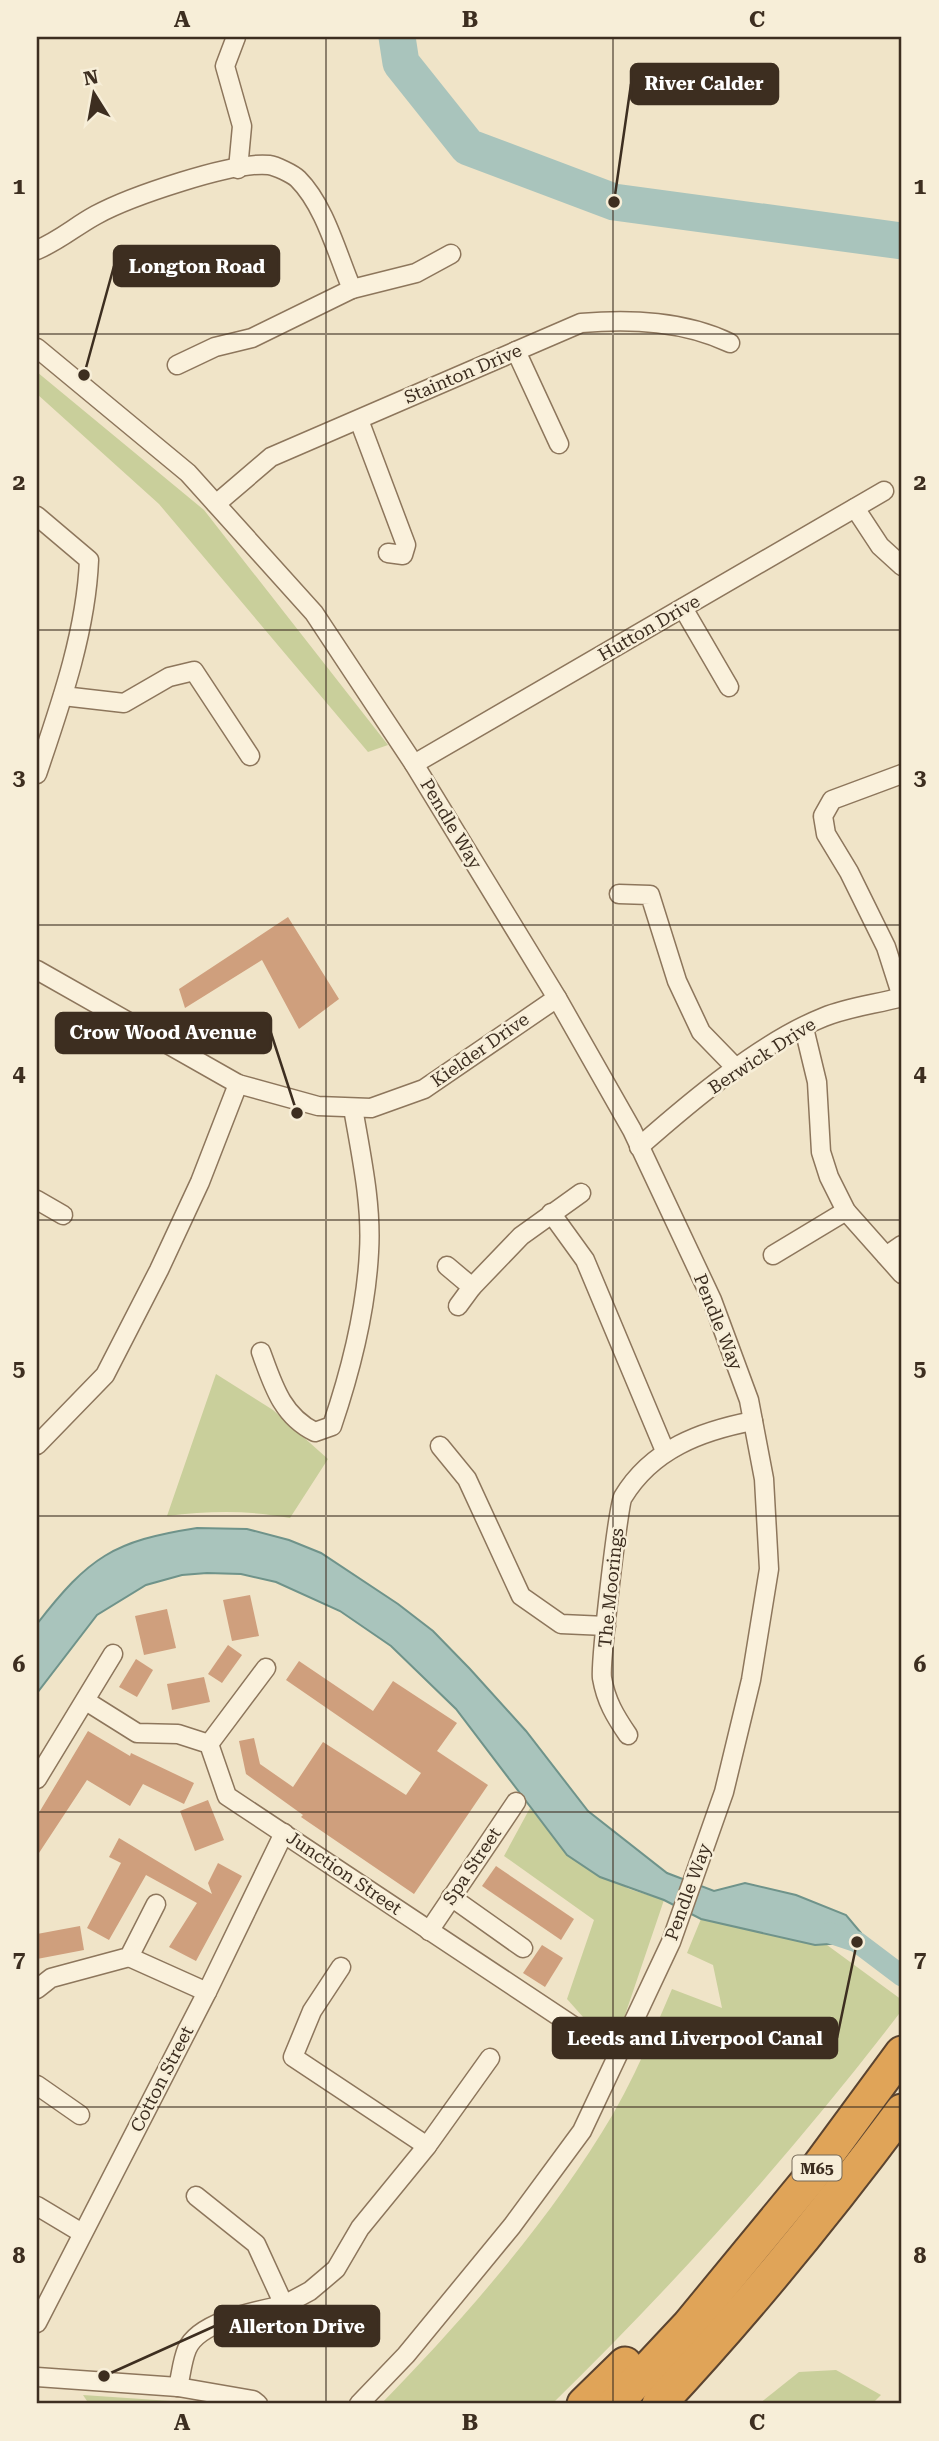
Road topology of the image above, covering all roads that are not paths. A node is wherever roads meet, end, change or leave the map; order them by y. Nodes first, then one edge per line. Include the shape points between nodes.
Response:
1 (236, 37) edge
2 (238, 169) junction
3 (37, 250) edge
4 (451, 254) dead end
5 (352, 289) junction
6 (730, 343) dead end
7 (37, 348) edge
8 (516, 351) junction
9 (177, 365) dead end
10 (359, 420) junction
11 (559, 444) dead end
12 (884, 491) dead end
13 (216, 504) junction
14 (855, 508) junction
15 (37, 516) edge
16 (388, 553) dead end
17 (902, 566) edge
18 (683, 608) junction
19 (729, 687) dead end
20 (63, 696) junction
21 (43, 733) edge
22 (250, 756) dead end
23 (414, 764) junction
24 (37, 774) edge
25 (902, 774) edge
26 (619, 894) dead end
27 (37, 970) edge
28 (902, 997) edge
29 (557, 998) junction
30 (804, 1028) junction
31 (736, 1068) junction
32 (238, 1084) junction
33 (353, 1108) junction
34 (639, 1147) junction
35 (580, 1193) dead end
36 (37, 1200) edge
37 (846, 1211) junction
38 (551, 1213) junction
39 (63, 1214) dead end
40 (902, 1245) edge
41 (773, 1255) dead end
42 (886, 1256) junction
43 (447, 1266) dead end
44 (902, 1274) edge
45 (472, 1287) junction
46 (458, 1306) dead end
47 (261, 1352) dead end
48 (753, 1421) junction
49 (37, 1445) edge
50 (440, 1446) dead end
51 (665, 1451) junction
52 (606, 1626) junction
53 (113, 1654) dead end
54 (267, 1668) dead end
55 (86, 1702) junction
56 (628, 1735) dead end
57 (209, 1744) junction
58 (37, 1779) edge
59 (516, 1802) dead end
60 (284, 1833) junction
61 (452, 1897) junction
62 (156, 1904) dead end
63 (429, 1931) junction
64 (523, 1948) dead end
65 (130, 1957) junction
66 (341, 1967) dead end
67 (37, 1989) edge
68 (207, 1992) junction
69 (902, 2053) edge
70 (617, 2055) junction
71 (490, 2058) dead end
72 (37, 2085) edge
73 (902, 2111) edge
74 (80, 2115) dead end
75 (427, 2146) junction
76 (196, 2196) dead end
77 (37, 2206) edge
78 (82, 2233) junction
79 (801, 2242) junction
80 (726, 2279) junction
81 (284, 2305) junction
82 (37, 2323) edge
83 (37, 2377) edge
84 (178, 2387) junction
85 (258, 2404) edge
86 (359, 2404) edge
87 (584, 2404) edge
88 (615, 2404) edge
89 (659, 2404) edge
90 (681, 2404) edge

1 - 2 street via 225,66 242,126
2 - 3 street via 142,193
2 - 5 street via 270,165 297,178 319,212
4 - 5 street via 416,273
5 - 9 street via 278,327
6 - 8 street, Stainton Drive via 703,330 624,319 581,323
7 - 13 street, Pendle Way via 188,473
8 - 10 street, Stainton Drive
8 - 11 street
10 - 13 street, Stainton Drive via 271,457
10 - 16 street via 406,545 403,555
12 - 14 street, Hutton Drive
13 - 23 street, Pendle Way via 314,612
14 - 17 street via 880,546
14 - 18 street, Hutton Drive
15 - 20 street via 89,560 88,587
18 - 19 street
18 - 23 street, Hutton Drive
20 - 21 street
20 - 22 street via 124,703 169,677 194,671
21 - 24 street
23 - 29 street, Pendle Way
25 - 28 street via 832,800 823,816 826,834 886,947
26 - 31 street via 650,895 677,981 701,1032
27 - 32 street, Kielder Drive
28 - 30 street, Berwick Drive via 824,1016
29 - 33 street, Kielder Drive via 424,1089 370,1108
29 - 34 street, Pendle Way
30 - 31 street, Berwick Drive
30 - 37 street via 817,1082 821,1152
31 - 34 street, Berwick Drive
32 - 33 street, Kielder Drive via 318,1106
32 - 49 street via 188,1207 104,1375
33 - 47 street via 366,1182 369,1252 353,1367 332,1426 315,1432 294,1418 275,1391
34 - 48 street, Pendle Way via 712,1300
35 - 38 street
36 - 39 street
37 - 41 street
37 - 42 street
38 - 45 street via 512,1244
38 - 51 street via 584,1260
40 - 42 street
42 - 44 street
43 - 45 street
45 - 46 street
48 - 51 street, The Moorings via 714,1429
48 - 70 street, Pendle Way via 764,1479 769,1569 751,1680 723,1792 671,1942
50 - 52 street via 467,1479 521,1596 561,1624
51 - 52 street, The Moorings via 621,1499
52 - 56 street, The Moorings via 602,1674 609,1707
53 - 55 street
54 - 57 street
55 - 57 street via 137,1733 178,1734
55 - 58 street
57 - 60 street, Junction Street via 227,1796
59 - 61 street, Spa Street
60 - 63 street, Junction Street
60 - 68 street, Cotton Street
61 - 63 street, Spa Street
61 - 64 street
62 - 65 street
63 - 70 street, Junction Street
65 - 67 street via 51,1978
65 - 68 street
66 - 75 street via 312,2011 293,2057
68 - 78 street, Cotton Street
69 - 80 highway, M65 via 810,2178
70 - 86 street, Pendle Way via 582,2131 512,2226 405,2356
71 - 75 street
72 - 74 street
73 - 79 highway, M65
75 - 81 street via 360,2228 336,2269
76 - 81 street via 256,2244
77 - 78 street
78 - 82 street, Cotton Street
79 - 89 highway, M65 via 718,2342
79 - 90 highway via 769,2299
80 - 87 highway via 663,2326
80 - 88 highway, M65
81 - 84 street via 208,2328 187,2347
83 - 84 street
84 - 85 street

